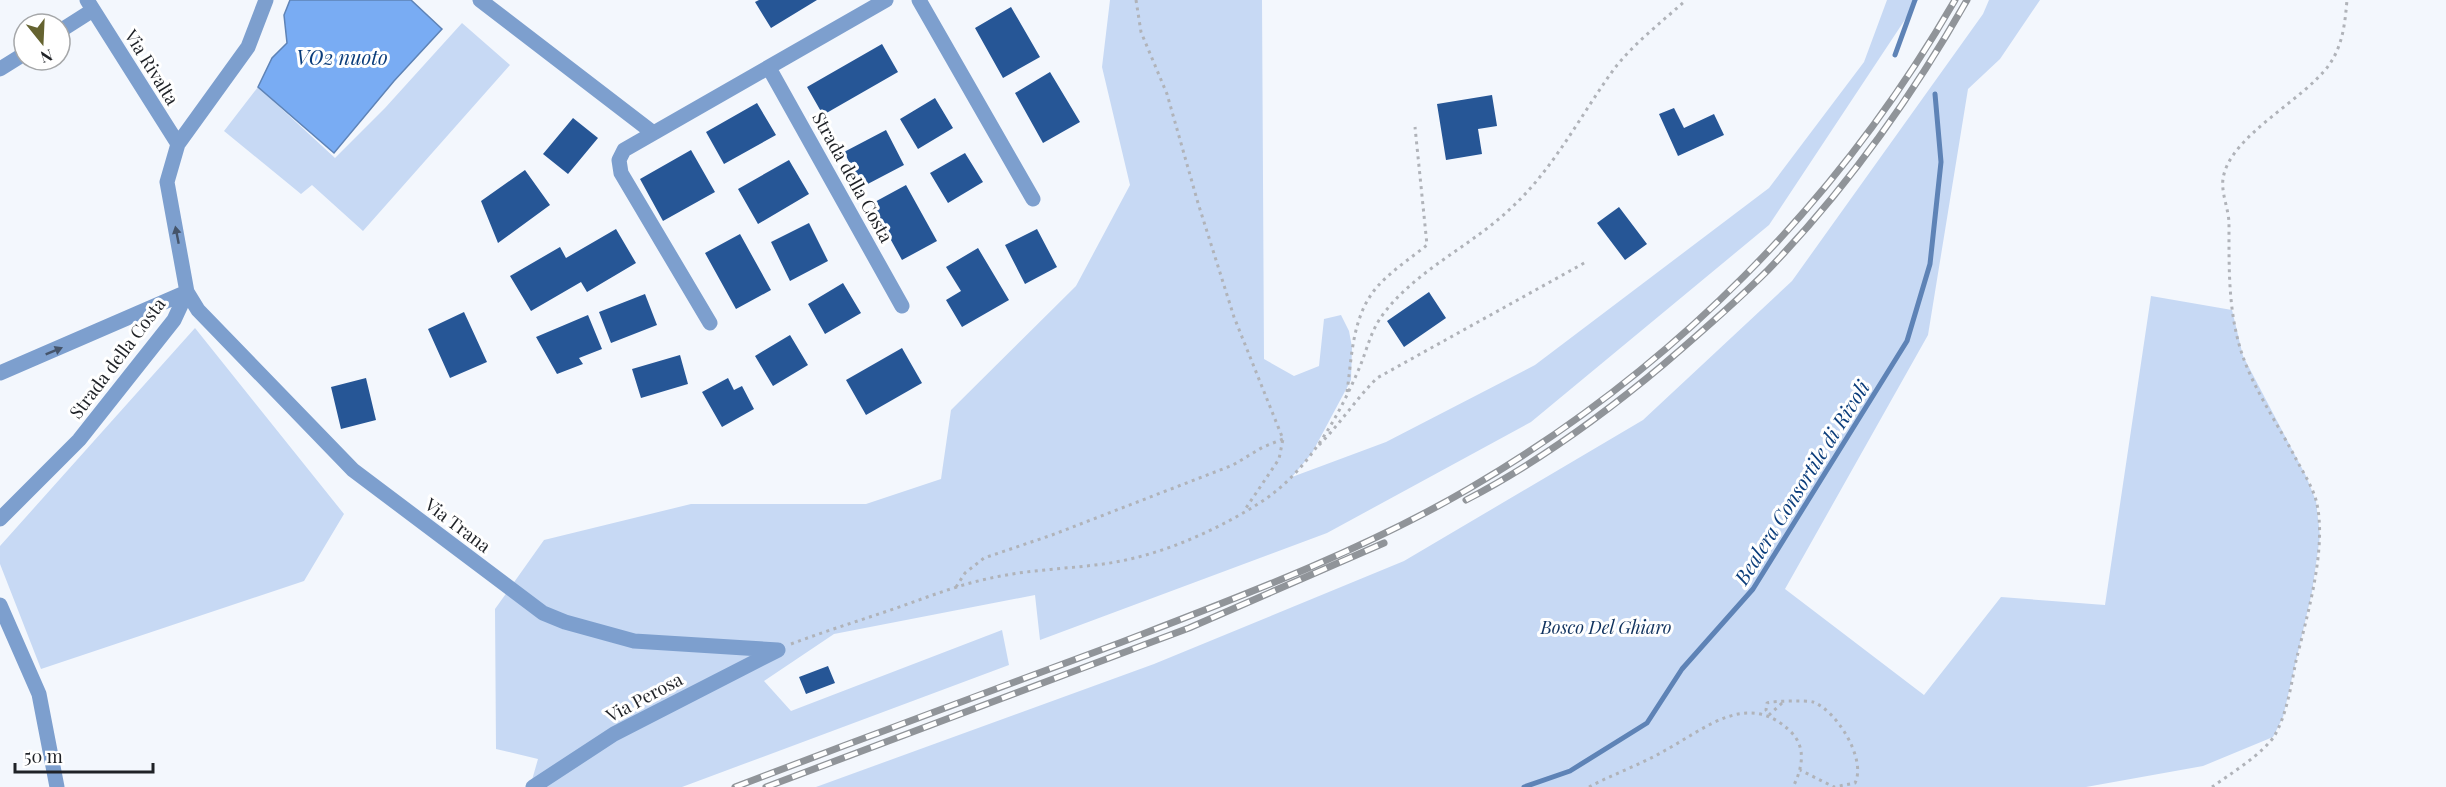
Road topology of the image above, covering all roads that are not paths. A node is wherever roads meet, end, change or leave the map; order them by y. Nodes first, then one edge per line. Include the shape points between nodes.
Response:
1 (266, 0) edge
2 (480, 0) edge
3 (886, 0) edge
4 (919, 0) edge
5 (90, 5) edge
6 (72, 21) edge
7 (769, 68) junction
8 (652, 132) junction
9 (178, 144) junction
10 (1033, 199) dead end
11 (188, 292) junction
12 (902, 306) dead end
13 (710, 323) dead end
14 (0, 373) edge
15 (0, 519) edge
16 (0, 605) edge
17 (778, 650) joint
18 (57, 787) edge
19 (533, 787) edge

1 - 9 street, Strada della Costa via 248,47
2 - 8 street
3 - 7 street
4 - 10 street
5 - 6 street, Via Rivalta
5 - 9 street, Via Rivalta
7 - 8 street
7 - 12 street, Strada della Costa
8 - 13 street via 624,150 619,160 621,173
11 -> 9 street, Strada della Costa via 167,182
14 -> 11 street
11 - 15 street, Strada della Costa via 174,320 79,440
11 - 17 street, Via Trana via 198,310 353,470 543,613 634,641
16 - 18 street via 39,694
17 - 19 street, Via Perosa via 614,734

